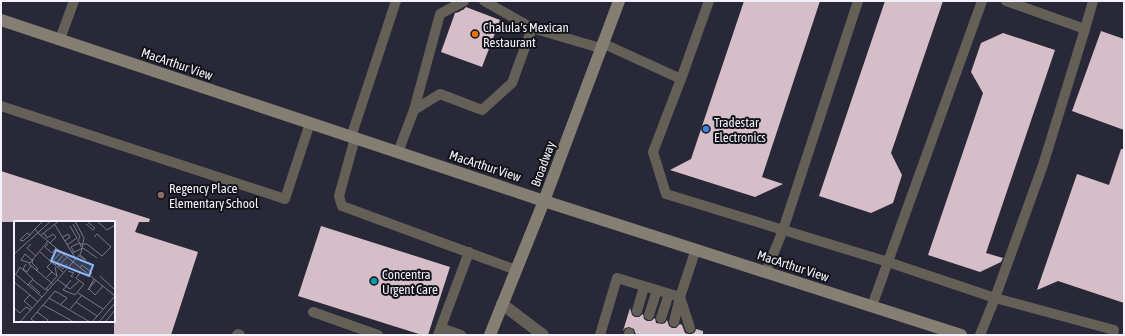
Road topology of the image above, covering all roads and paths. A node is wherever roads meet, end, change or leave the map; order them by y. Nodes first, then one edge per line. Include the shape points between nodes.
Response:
1 (74, 1) edge
2 (396, 1) edge
3 (464, 1) edge
4 (484, 1) edge
5 (619, 1) edge
6 (709, 1) edge
7 (858, 1) edge
8 (982, 1) edge
9 (1006, 1) edge
10 (1093, 1) edge
11 (1, 20) edge
12 (532, 28) junction
13 (1084, 29) junction
14 (60, 39) junction
15 (601, 46) junction
16 (681, 79) junction
17 (1, 106) edge
18 (414, 110) junction
19 (310, 123) junction
20 (353, 137) junction
21 (398, 152) junction
22 (544, 201) junction
23 (783, 230) junction
24 (696, 249) junction
25 (469, 252) junction
26 (888, 262) junction
27 (516, 270) junction
28 (766, 272) junction
29 (644, 287) junction
30 (656, 290) junction
31 (669, 294) junction
32 (680, 297) junction
33 (995, 298) junction
34 (502, 304) junction
35 (872, 306) junction
36 (637, 311) dead end
37 (313, 312) dead end
38 (649, 315) dead end
39 (661, 318) dead end
40 (674, 322) dead end
41 (690, 328) dead end
42 (440, 331) edge
43 (378, 335) edge
44 (461, 335) edge
45 (490, 335) edge
46 (543, 335) edge
47 (601, 335) edge
48 (961, 335) edge
49 (980, 335) edge
50 (1113, 335) edge

1 - 14 lane
2 - 20 lane
3 - 18 lane via 440,14
4 - 12 lane
5 - 15 street, Broadway
6 - 16 lane
7 - 23 lane
8 - 26 lane
9 - 13 lane
10 - 13 lane
11 - 14 street, MacArthur View
12 - 15 lane
12 - 18 lane via 512,83 482,110 440,94
13 - 33 lane via 1043,165
14 - 19 street, MacArthur View
15 - 16 lane
15 - 22 street, Broadway
16 - 23 lane via 653,152 666,194
17 - 19 lane via 285,199
18 - 21 lane
19 - 20 street, MacArthur View
20 - 21 street, MacArthur View
20 - 25 lane via 339,196 342,206
21 - 22 street, MacArthur View
22 - 24 street, MacArthur View
22 - 27 street, Broadway
23 - 26 lane
23 - 28 lane
24 - 28 street, MacArthur View
24 - 32 lane
25 - 27 lane
25 - 42 lane
26 - 33 lane
26 - 35 lane
27 - 34 street, Broadway
28 - 35 street, MacArthur View
29 - 30 lane
29 - 36 lane
29 - 47 lane via 617,278
30 - 31 lane
30 - 38 lane
31 - 32 lane
31 - 39 lane
32 - 40 lane
32 - 41 lane
33 - 49 lane
33 - 50 lane via 1114,330
34 - 45 street, Broadway
34 - 46 street
35 - 48 street, MacArthur View
37 - 43 lane
42 - 44 lane

